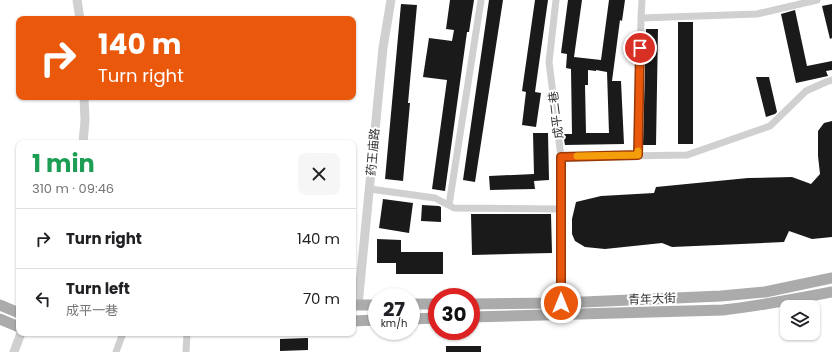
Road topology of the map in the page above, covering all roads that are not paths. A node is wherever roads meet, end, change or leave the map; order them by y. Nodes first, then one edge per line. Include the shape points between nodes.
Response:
1 (77, 0) edge
2 (391, 0) edge
3 (481, 0) edge
4 (556, 0) edge
5 (642, 0) edge
6 (817, 0) edge
7 (80, 16) edge
8 (640, 18) junction
9 (832, 80) edge
10 (84, 100) edge
11 (83, 140) edge
12 (638, 155) junction
13 (561, 157) junction
14 (370, 189) junction
15 (449, 205) junction
16 (561, 209) junction
17 (832, 278) edge
18 (832, 292) edge
19 (561, 303) junction
20 (480, 304) edge
21 (0, 305) edge
22 (356, 305) edge
23 (368, 305) edge
24 (16, 312) edge
25 (480, 317) edge
26 (0, 319) edge
27 (368, 320) edge
28 (356, 321) edge
29 (16, 326) edge
30 (20, 336) edge
31 (122, 336) edge
32 (187, 336) edge
33 (14, 352) edge
34 (116, 352) edge
35 (186, 352) edge

1 - 7 street
2 - 14 street, 药王庙路
3 - 15 street
4 - 13 street, 成平二巷 via 549,62
5 - 8 street
6 - 8 street via 757,14
8 - 12 street
9 - 12 street via 806,91 770,126 687,155
10 - 11 street
12 - 13 street
13 - 16 street, 成平二巷
14 - 15 street via 434,198
14 - 22 street, 药王庙路
15 - 16 street via 454,208
16 - 19 street, 成平二巷
17 - 19 main road, 青年大街 via 766,292
18 - 25 main road, 青年大街 via 779,303 723,310
19 - 20 main road, 青年大街
21 - 24 main road
22 - 23 main road
26 - 29 main road
27 - 28 main road
30 - 33 street
31 - 34 street
32 - 35 street

